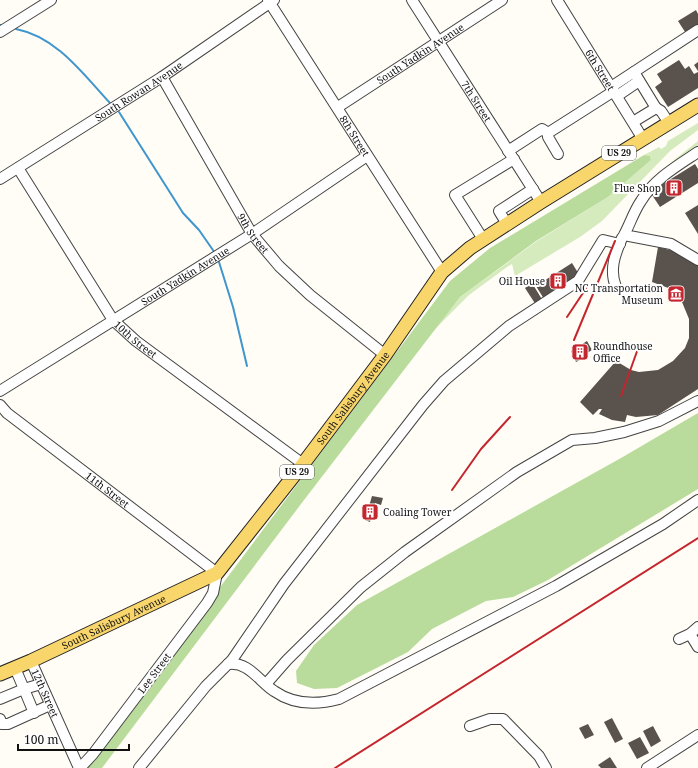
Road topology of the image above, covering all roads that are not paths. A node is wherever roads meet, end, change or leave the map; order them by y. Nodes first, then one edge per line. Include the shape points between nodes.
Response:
1 (51, 0) edge
2 (412, 0) edge
3 (502, 0) edge
4 (557, 0) edge
5 (271, 1) edge
6 (698, 30) edge
7 (0, 32) edge
8 (438, 40) junction
9 (637, 76) junction
10 (162, 78) junction
11 (614, 91) junction
12 (698, 105) edge
13 (338, 107) junction
14 (656, 108) junction
15 (633, 122) junction
16 (669, 123) junction
17 (548, 133) junction
18 (643, 139) junction
19 (698, 152) edge
20 (558, 154) dead end
21 (511, 155) junction
22 (367, 156) junction
23 (18, 168) junction
24 (0, 179) edge
25 (532, 189) junction
26 (541, 202) junction
27 (507, 224) junction
28 (252, 234) junction
29 (622, 239) junction
30 (483, 240) junction
31 (698, 260) edge
32 (442, 272) junction
33 (616, 287) dead end
34 (113, 320) junction
35 (385, 355) junction
36 (0, 391) edge
37 (698, 401) edge
38 (0, 405) edge
39 (303, 464) junction
40 (698, 500) edge
41 (217, 573) junction
42 (694, 631) edge
43 (679, 639) dead end
44 (698, 647) edge
45 (31, 661) junction
46 (228, 664) junction
47 (14, 668) junction
48 (0, 674) edge
49 (41, 684) junction
50 (266, 684) junction
51 (24, 689) junction
52 (0, 699) edge
53 (50, 705) junction
54 (34, 713) junction
55 (0, 719) edge
56 (470, 726) dead end
57 (698, 736) edge
58 (80, 768) edge
59 (139, 768) edge
60 (546, 768) edge
61 (647, 768) edge

1 - 7 street
2 - 8 street, 7th Street
3 - 8 street, South Yadkin Avenue
4 - 11 street, 6th Street
5 - 10 street, South Rowan Avenue
5 - 13 street, 8th Street
6 - 9 street
8 - 13 street, South Yadkin Avenue
8 - 21 street, 7th Street
9 - 11 street
9 - 14 street
10 - 23 street, South Rowan Avenue
10 - 28 street, 9th Street
11 - 15 street, 6th Street
11 - 17 street
12 - 16 main road, South Salisbury Avenue / US 29
13 - 22 street, 8th Street
14 - 15 street
14 - 16 street via 662,111
15 - 18 street, 6th Street
16 - 18 main road, South Salisbury Avenue / US 29
17 - 20 street
17 - 21 street via 542,129
18 - 26 main road, South Salisbury Avenue / US 29
19 - 29 street via 670,171 641,200
21 - 25 street, 7th Street
21 - 30 street via 454,195
22 - 28 street, South Yadkin Avenue
22 - 32 street, 8th Street
23 - 24 street, South Rowan Avenue
23 - 34 street, 10th Street
25 - 26 street, 7th Street
25 - 27 street via 499,211
26 - 27 main road, South Salisbury Avenue / US 29
27 - 30 main road, South Salisbury Avenue / US 29
28 - 34 street, South Yadkin Avenue
28 - 35 street, 9th Street via 279,266 310,295
29 - 31 street via 671,244
29 - 33 street via 612,272
29 - 46 street via 603,240 578,281 509,326 444,381 284,584
30 - 32 main road, South Salisbury Avenue / US 29
32 - 35 main road, South Salisbury Avenue / US 29
34 - 36 street, South Yadkin Avenue
34 - 39 street, 10th Street via 136,341
35 - 39 main road, South Salisbury Avenue / US 29
37 - 50 street via 659,421 624,432 572,440 517,472 405,552 361,587
38 - 41 street, 11th Street via 7,414
39 - 41 main road, South Salisbury Avenue / US 29
40 - 50 street via 663,524 556,586 340,699 325,703 297,701 282,696
41 - 45 main road, South Salisbury Avenue / US 29
41 - 58 street, Lee Street via 213,593 207,603
42 - 43 street
42 - 44 street
45 - 47 main road, South Salisbury Avenue / US 29
45 - 49 street, 12th Street
46 - 50 street via 241,664
46 - 59 street via 206,686
47 - 48 main road, South Salisbury Avenue / US 29
47 - 51 street
49 - 51 street
49 - 53 street, 12th Street
51 - 52 street
51 - 54 street
53 - 54 street
53 - 58 street, 12th Street
54 - 55 street via 8,724 2,724
56 - 60 street via 490,718 503,720 539,756
57 - 61 street

